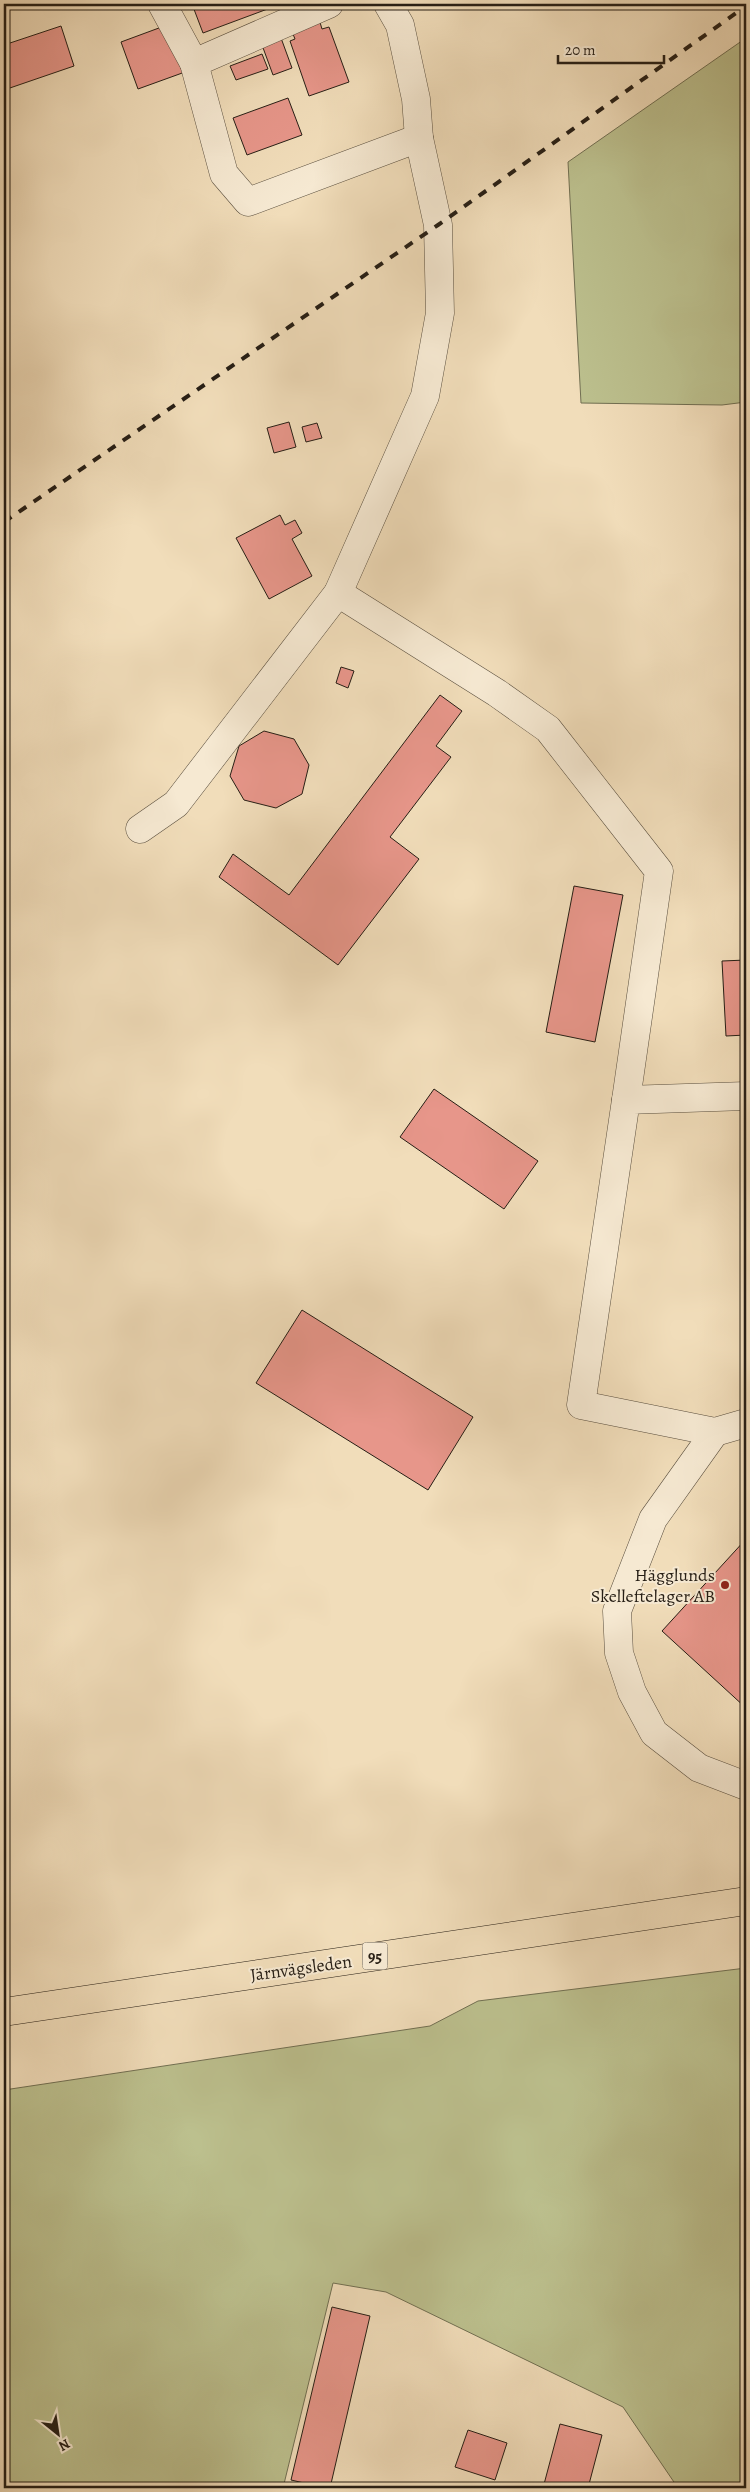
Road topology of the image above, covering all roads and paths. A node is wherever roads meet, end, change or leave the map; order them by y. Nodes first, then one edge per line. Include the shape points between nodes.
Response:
1 (162, 4) edge
2 (328, 4) edge
3 (388, 4) edge
4 (194, 63) junction
5 (420, 138) junction
6 (338, 593) junction
7 (140, 829) dead end
8 (746, 1096) edge
9 (626, 1100) junction
10 (746, 1423) edge
11 (715, 1432) junction
12 (746, 1786) edge
13 (746, 1901) edge
14 (4, 2012) edge

1 - 4 street
2 - 4 street
3 - 5 street via 400,25 416,99
4 - 5 street via 224,174 248,202
5 - 6 street via 438,225 440,314 425,396
6 - 7 street via 176,804
6 - 9 street via 548,729 658,871
8 - 9 street
9 - 11 street via 581,1405
10 - 11 street
11 - 12 street via 653,1519 617,1611 618,1653 632,1692 654,1733 699,1768
13 - 14 main road, Järnvägsleden / 95

